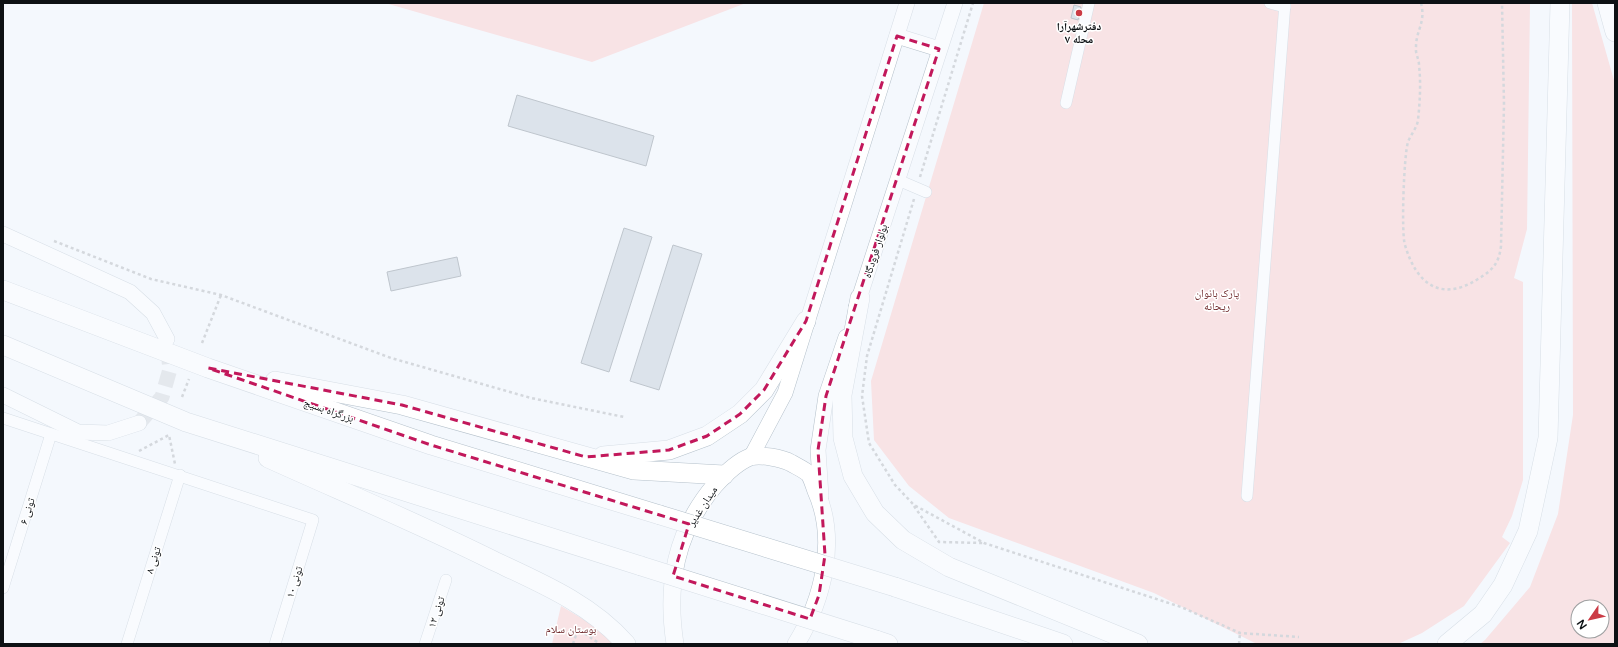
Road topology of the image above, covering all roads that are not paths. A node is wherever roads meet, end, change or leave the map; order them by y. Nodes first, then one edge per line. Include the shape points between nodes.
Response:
1 (907, 3) edge
2 (955, 3) edge
3 (1089, 3) edge
4 (1270, 3) edge
5 (1560, 3) edge
6 (1607, 3) edge
7 (1285, 5) edge
8 (1615, 32) edge
9 (897, 36) junction
10 (940, 49) junction
11 (1066, 103) dead end
12 (898, 180) junction
13 (922, 190) road end
14 (3, 234) edge
15 (3, 290) edge
16 (860, 298) junction
17 (806, 321) junction
18 (167, 339) tunnel mouth
19 (5, 347) edge
20 (208, 368) junction
21 (3, 395) edge
22 (3, 418) edge
23 (186, 422) junction
24 (139, 423) tunnel mouth
25 (51, 434) junction
26 (586, 457) junction
27 (751, 457) junction
28 (178, 475) junction
29 (724, 475) junction
30 (1247, 496) dead end
31 (822, 504) junction
32 (446, 580) dead end
33 (3, 588) edge
34 (882, 642) edge
35 (127, 644) edge
36 (275, 644) edge
37 (426, 644) edge
38 (626, 644) edge
39 (675, 644) edge
40 (796, 644) edge
41 (1063, 644) edge
42 (1138, 644) edge
43 (1447, 644) edge

1 - 9 main road
2 - 10 main road, بولوار فرودگاه
3 - 11 street
4 - 7 street
5 - 43 highway via 1548,438 1528,531 1503,585 1483,614
6 - 8 highway
7 - 30 street
9 - 10 main road
9 - 17 main road
10 - 12 main road, بولوار فرودگاه
12 - 13 street
12 - 16 main road, بولوار فرودگاه
14 - 18 main road via 130,292 153,314
15 - 20 highway, بزرگراه بسیج
16 - 31 main road, بولوار فرودگاه via 826,396 818,450
16 - 42 highway via 842,395 843,438 853,476 875,513 903,540 950,566
17 - 26 highway via 764,390 740,414 707,436 669,450
17 - 27 main road via 785,393
19 - 23 highway
20 - 26 highway via 402,405
20 - 41 highway, بزرگراه بسیج, bridge via 431,444 895,587
21 - 24 main road via 78,432 108,433
22 - 25 street
23 - 34 highway, bridge
23 - 38 highway via 460,544 532,579 587,609 614,630
25 - 28 street
25 - 33 street, تونی ۶
26 - 29 highway via 634,470
27 - 29 main road, میدان غدیر
27 - 31 main road via 782,458 809,474
28 - 35 street, تونی ۸
28 - 36 street, تونی ۱۰ via 313,520
29 - 39 main road, میدان غدیر via 693,516 678,553 671,593
31 - 40 main road via 826,531 823,576 813,613
32 - 37 street, تونی ۱۲

